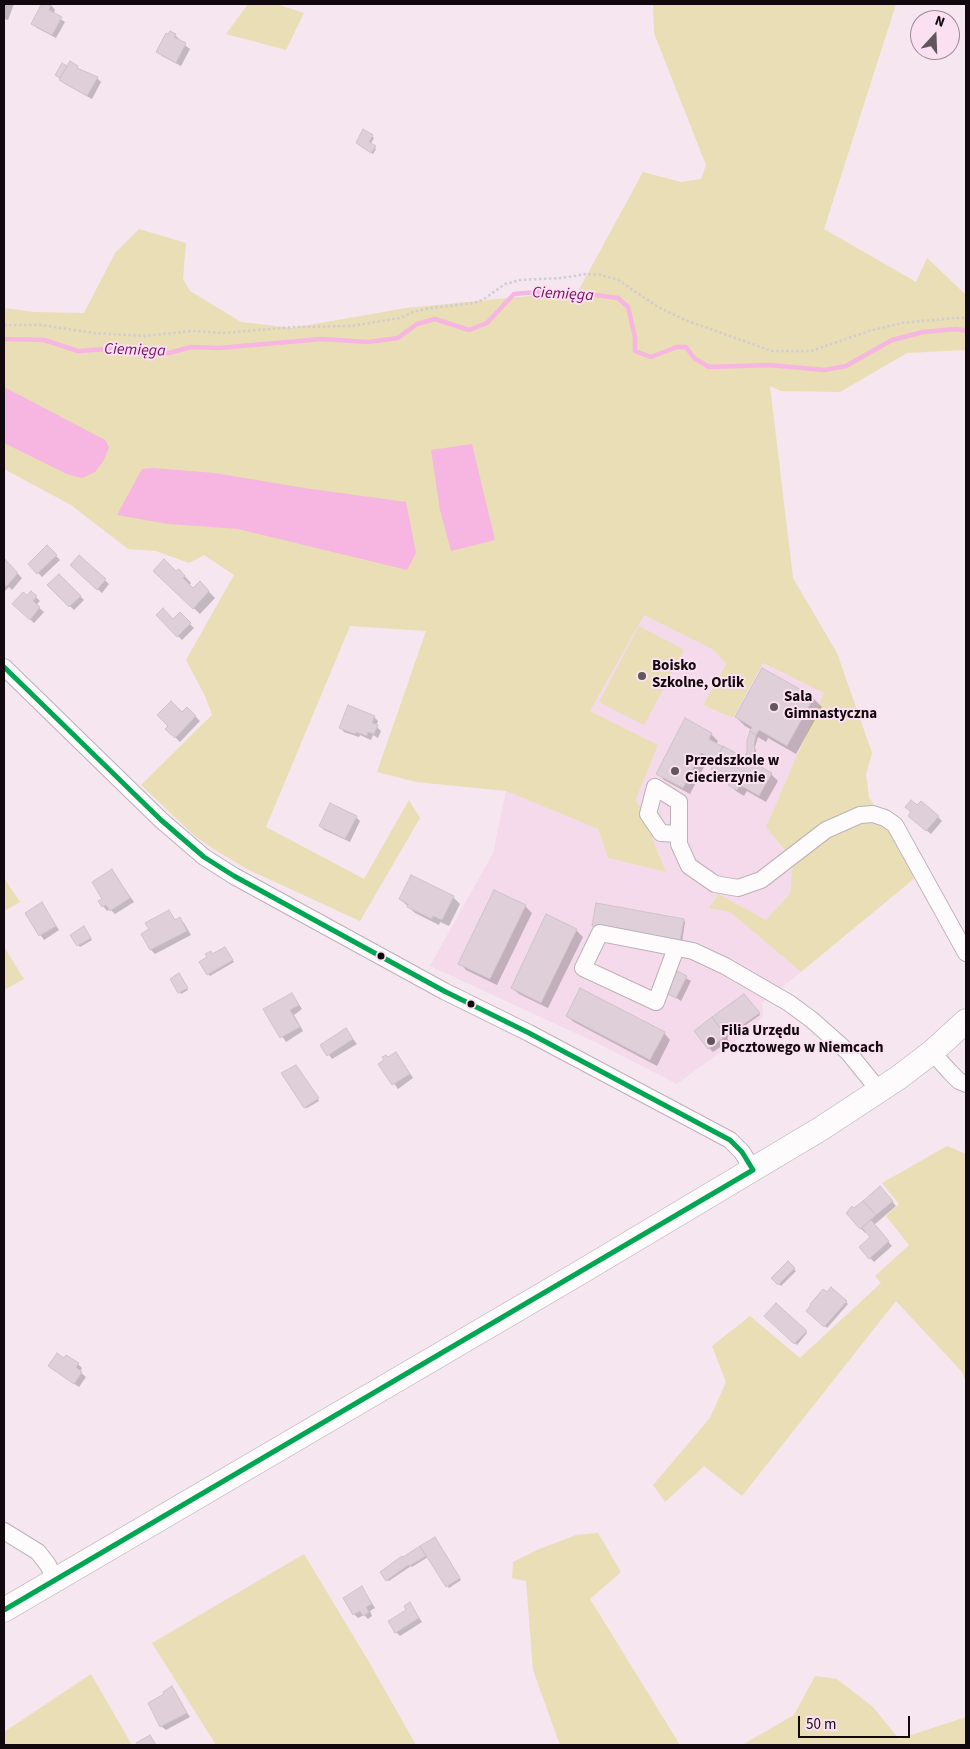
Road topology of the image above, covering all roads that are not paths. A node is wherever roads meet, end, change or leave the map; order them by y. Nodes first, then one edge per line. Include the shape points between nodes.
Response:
1 (4, 667) edge
2 (679, 834) dead end
3 (676, 948) junction
4 (966, 952) edge
5 (966, 1021) edge
6 (932, 1052) junction
7 (966, 1084) edge
8 (878, 1092) junction
9 (753, 1170) junction
10 (4, 1531) edge
11 (55, 1579) junction
12 (4, 1610) edge

1 - 9 street via 160,820 204,857 444,991 730,1140
2 - 4 street via 679,844 689,866 715,884 738,888 761,880 826,830 860,815 873,814 885,818 895,825
3 - 3 street via 600,934 583,968 656,1002
3 - 8 street via 693,951 725,966 790,1003 848,1052
5 - 6 highway
6 - 7 street via 959,1081
6 - 8 highway
8 - 9 highway
9 - 11 highway
10 - 11 street via 38,1552
11 - 12 highway

